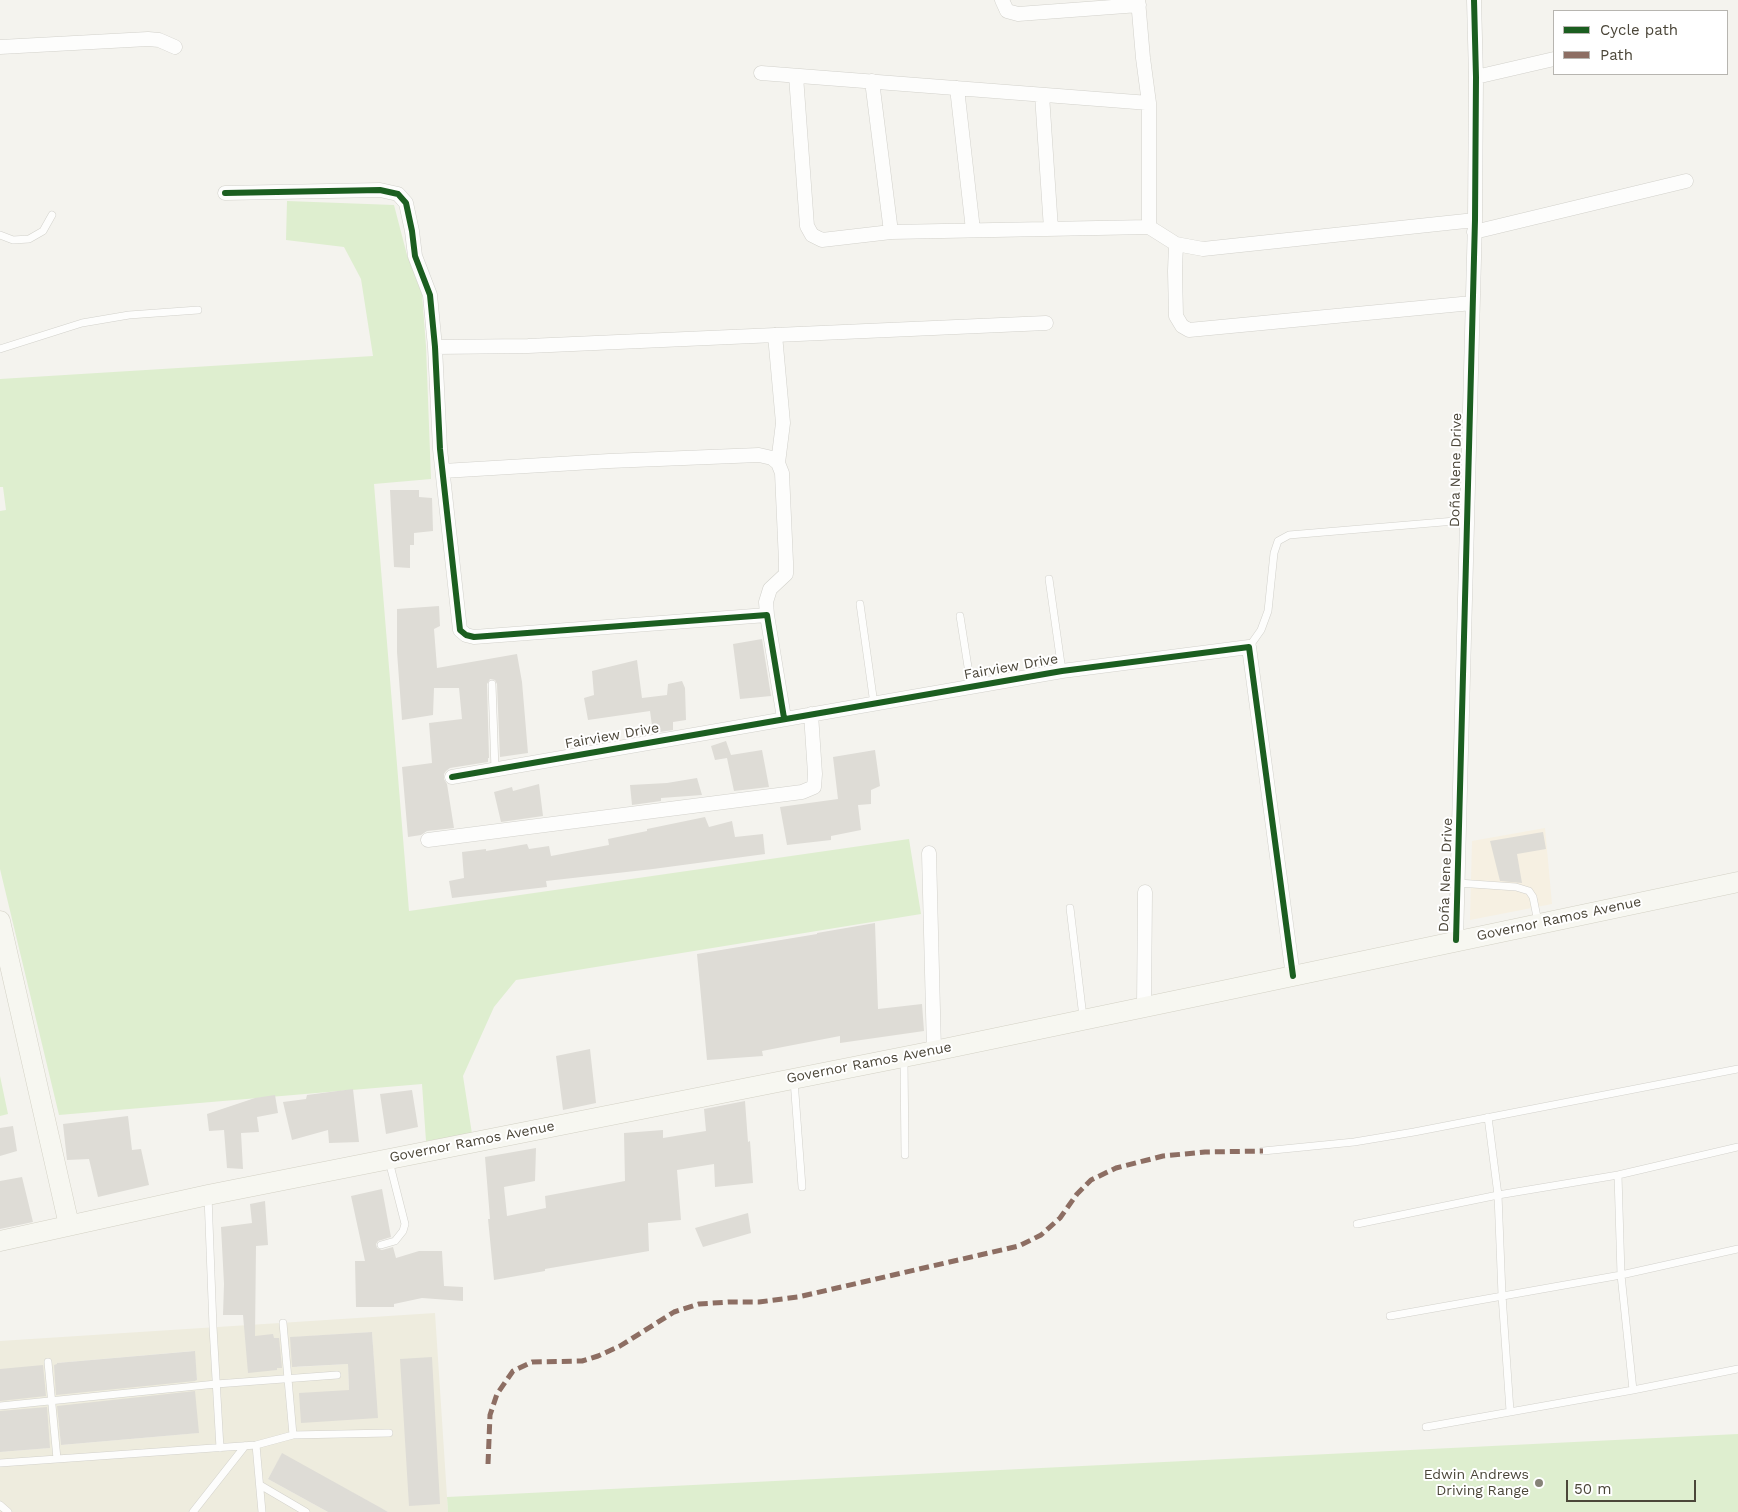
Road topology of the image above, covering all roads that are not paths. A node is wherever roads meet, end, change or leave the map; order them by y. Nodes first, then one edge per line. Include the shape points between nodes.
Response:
1 (1002, 0) edge
2 (1474, 0) edge
3 (1138, 3) edge
4 (0, 47) edge
5 (175, 47) dead end
6 (1553, 59) edge
7 (761, 73) dead end
8 (796, 76) junction
9 (1476, 77) junction
10 (872, 81) junction
11 (957, 88) junction
12 (1042, 95) junction
13 (1149, 103) junction
14 (1686, 181) dead end
15 (226, 194) dead end
16 (52, 215) dead end
17 (1475, 226) junction
18 (1149, 227) junction
19 (1051, 229) junction
20 (973, 230) junction
21 (891, 232) junction
22 (0, 235) edge
23 (1176, 244) junction
24 (1472, 303) junction
25 (198, 310) dead end
26 (1046, 323) dead end
27 (775, 335) junction
28 (435, 347) junction
29 (0, 349) edge
30 (778, 463) junction
31 (443, 471) junction
32 (1467, 520) junction
33 (1049, 580) dead end
34 (860, 604) dead end
35 (768, 614) junction
36 (960, 616) dead end
37 (1250, 647) junction
38 (1062, 671) junction
39 (492, 684) dead end
40 (971, 686) junction
41 (874, 704) junction
42 (811, 714) junction
43 (784, 718) junction
44 (495, 770) junction
45 (452, 777) dead end
46 (428, 840) dead end
47 (929, 853) dead end
48 (1738, 882) edge
49 (1458, 883) junction
50 (1144, 892) dead end
51 (1070, 908) dead end
52 (0, 921) edge
53 (1538, 923) junction
54 (1456, 940) junction
55 (1292, 976) junction
56 (1144, 1007) junction
57 (1083, 1020) junction
58 (934, 1050) junction
59 (903, 1056) junction
60 (1738, 1068) edge
61 (794, 1077) junction
62 (1488, 1117) junction
63 (1738, 1147) edge
64 (1263, 1151) dead end
65 (906, 1155) dead end
66 (388, 1159) junction
67 (1618, 1175) junction
68 (802, 1186) dead end
69 (208, 1195) junction
70 (1498, 1196) junction
71 (1357, 1224) dead end
72 (69, 1225) junction
73 (0, 1241) edge
74 (381, 1245) dead end
75 (1738, 1249) edge
76 (1621, 1275) junction
77 (1502, 1295) junction
78 (1390, 1316) dead end
79 (283, 1324) dead end
80 (48, 1362) dead end
81 (1738, 1369) edge
82 (337, 1375) dead end
83 (288, 1379) junction
84 (216, 1384) junction
85 (1633, 1390) junction
86 (52, 1400) junction
87 (0, 1406) edge
88 (1510, 1411) junction
89 (1426, 1427) dead end
90 (389, 1433) dead end
91 (293, 1435) junction
92 (256, 1445) junction
93 (245, 1446) junction
94 (220, 1448) junction
95 (57, 1459) junction
96 (0, 1463) edge
97 (260, 1485) junction
98 (0, 1505) edge
99 (8, 1512) edge
100 (193, 1512) edge
101 (262, 1512) edge
102 (306, 1512) edge

1 - 3 street via 1007,11 1018,14
2 - 9 street, Doña Nene Drive
3 - 13 street
4 - 5 street via 148,39
6 - 9 street
7 - 8 street
8 - 10 street
8 - 21 street via 807,226 812,236 822,240
9 - 17 street, Doña Nene Drive
10 - 11 street
10 - 21 street
11 - 12 street
11 - 20 street
12 - 13 street
12 - 19 street
13 - 18 street
14 - 17 street
15 - 28 street via 380,190 398,194 406,203 415,256 430,295
16 - 22 lane via 43,231 29,239 13,240
17 - 23 street via 1203,249
17 - 24 street, Doña Nene Drive
18 - 19 street
18 - 23 street
19 - 20 street
20 - 21 street
23 - 24 street via 1176,316 1188,330
24 - 32 street, Doña Nene Drive
25 - 29 lane via 129,315 82,323
26 - 27 street
27 - 28 street
27 - 30 street via 783,423
28 - 31 street
30 - 31 street via 772,458 759,456
30 - 35 street via 782,473 786,574 770,589 766,602
31 - 35 street via 458,625 466,635 474,637
32 - 37 lane via 1288,535 1278,541 1268,611
32 - 49 street, Doña Nene Drive
33 - 38 lane
34 - 41 lane
35 - 43 street
36 - 40 lane
37 - 38 street, Fairview Drive
37 - 55 street
38 - 40 street, Fairview Drive
39 - 44 lane
40 - 41 street, Fairview Drive
41 - 42 street, Fairview Drive
42 - 43 street, Fairview Drive
42 - 46 street via 816,774 814,787 802,792
43 - 44 street, Fairview Drive
44 - 45 street, Fairview Drive
47 - 58 street
48 - 53 main road, Governor Ramos Avenue
49 - 53 lane via 1516,887 1529,891
49 - 54 street, Doña Nene Drive
50 - 56 street
51 - 57 lane
52 - 72 main road
53 - 54 main road, Governor Ramos Avenue
54 - 55 main road, Governor Ramos Avenue
55 - 56 main road, Governor Ramos Avenue
56 - 57 main road, Governor Ramos Avenue
57 - 58 main road, Governor Ramos Avenue
58 - 59 main road, Governor Ramos Avenue
59 - 61 main road, Governor Ramos Avenue
59 - 65 lane
60 - 62 lane
61 - 66 main road, Governor Ramos Avenue
61 - 68 lane
62 - 64 lane via 1354,1142
62 - 70 lane
63 - 67 lane
66 - 69 main road, Governor Ramos Avenue
66 - 74 lane via 404,1224 395,1241
67 - 70 lane
67 - 76 lane
69 - 72 main road, Governor Ramos Avenue
69 - 84 lane
70 - 71 lane
70 - 77 lane
72 - 73 main road, Governor Ramos Avenue
75 - 76 lane
76 - 77 lane
76 - 85 lane
77 - 78 lane
77 - 88 lane
79 - 83 lane
80 - 86 lane
81 - 85 lane
82 - 83 lane
83 - 84 lane
83 - 91 lane
84 - 86 lane
84 - 94 lane
85 - 88 lane
86 - 87 lane
86 - 95 lane
88 - 89 lane
90 - 91 lane
91 - 92 lane
92 - 93 lane
92 - 97 lane
93 - 94 lane
93 - 100 lane
94 - 95 lane
95 - 96 lane
97 - 101 lane
97 - 102 lane
98 - 99 lane

